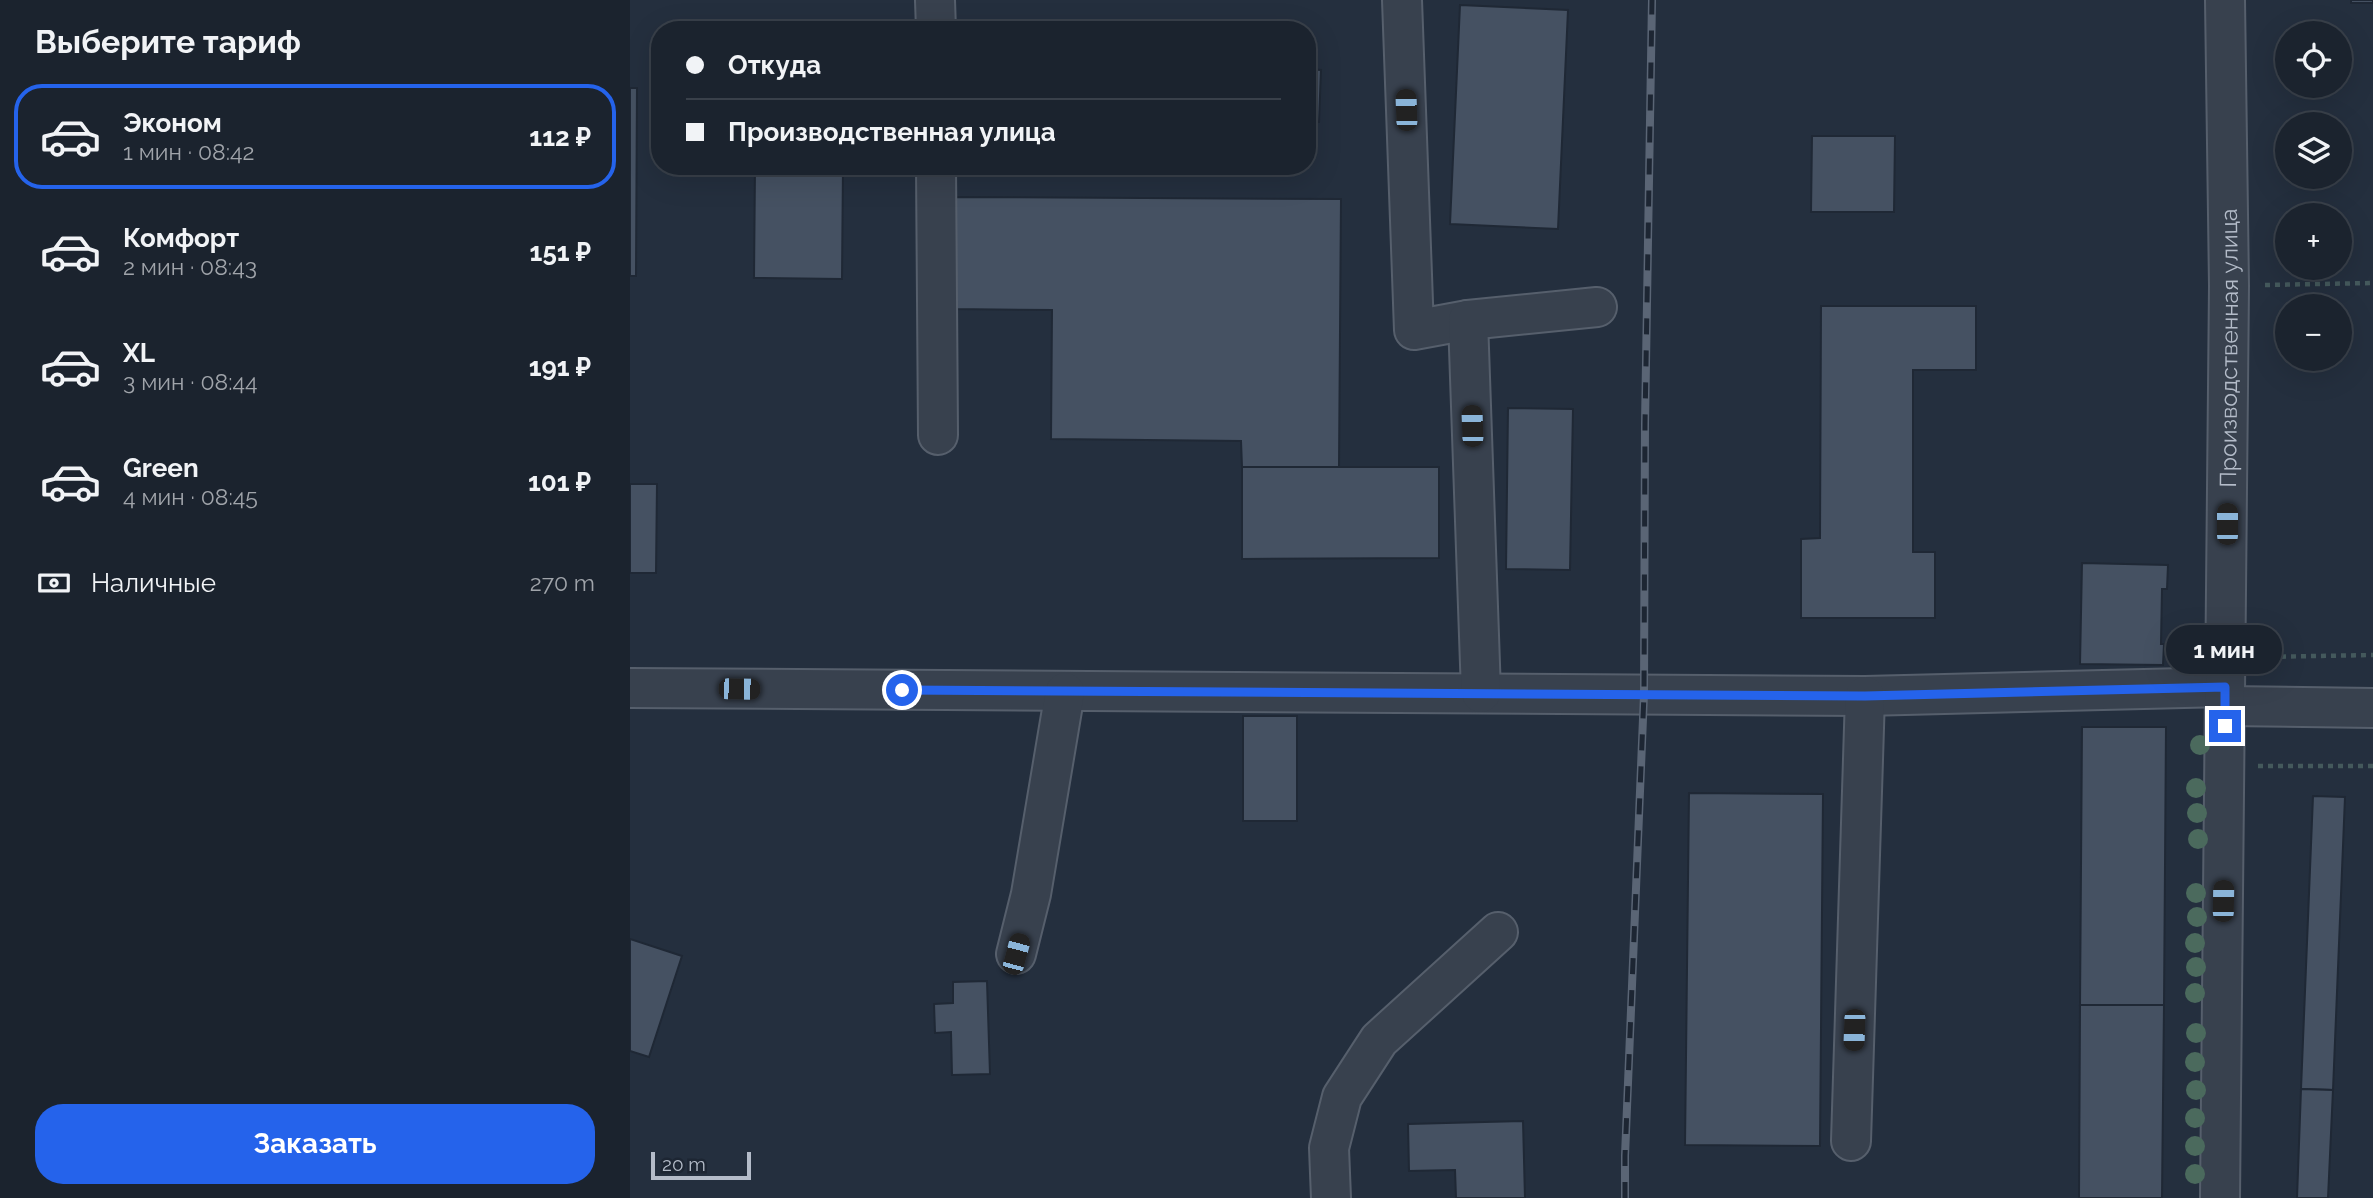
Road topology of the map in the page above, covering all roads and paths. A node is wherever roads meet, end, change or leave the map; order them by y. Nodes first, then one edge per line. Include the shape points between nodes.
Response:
1 (936, 0) edge
2 (1402, 0) edge
3 (2225, 0) edge
4 (936, 21) edge
5 (936, 175) edge
6 (2373, 284) edge
7 (2229, 286) junction
8 (1597, 307) dead end
9 (1468, 320) junction
10 (938, 435) dead end
11 (2373, 655) edge
12 (2225, 683) junction
13 (630, 688) edge
14 (1065, 692) junction
15 (1481, 693) junction
16 (1865, 696) junction
17 (2373, 708) edge
18 (2224, 766) junction
19 (2373, 766) edge
20 (1498, 932) dead end
21 (1016, 954) dead end
22 (1851, 1141) dead end
23 (1331, 1198) edge
24 (2220, 1198) edge

1 - 4 street
2 - 9 street via 1414,330
3 - 7 street, Производственная улица
5 - 10 street
6 - 7 path
7 - 12 street, Производственная улица
8 - 9 street
9 - 15 street
11 - 12 path
12 - 16 street
12 - 17 street
12 - 18 street, Производственная улица
13 - 14 street
14 - 15 street
14 - 21 street via 1031,894
15 - 16 street
16 - 22 street
18 - 19 path
18 - 24 street, Производственная улица
20 - 23 street via 1379,1040 1342,1097 1329,1148

